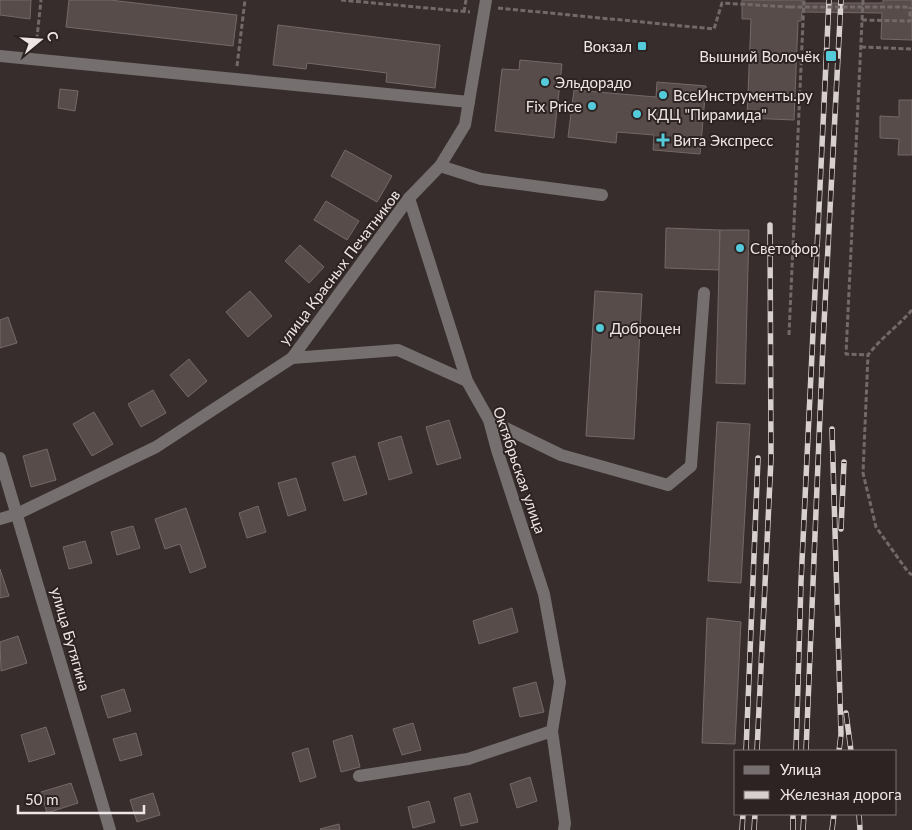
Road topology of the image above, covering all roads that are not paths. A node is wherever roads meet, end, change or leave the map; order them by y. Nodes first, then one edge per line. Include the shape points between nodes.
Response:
1 (486, 3) edge
2 (0, 56) edge
3 (469, 102) junction
4 (440, 166) junction
5 (602, 195) dead end
6 (409, 198) junction
7 (704, 292) dead end
8 (292, 358) junction
9 (467, 381) junction
10 (489, 420) junction
11 (0, 458) edge
12 (17, 514) junction
13 (0, 519) edge
14 (552, 731) junction
15 (359, 776) dead end
16 (110, 830) edge
17 (564, 830) edge

1 - 3 street, улица Красных Печатников
2 - 3 street
3 - 4 street, улица Красных Печатников via 465,125
4 - 5 street via 480,179
4 - 6 street, улица Красных Печатников
6 - 8 street, улица Красных Печатников
6 - 9 street, Октябрьская улица
7 - 10 street via 690,466 668,485 561,455
8 - 9 street via 398,350
8 - 12 street, улица Красных Печатников via 156,447
9 - 10 street, Октябрьская улица
10 - 14 street, Октябрьская улица via 544,594 560,682
11 - 12 street, улица Бутягина
12 - 13 street, улица Красных Печатников
12 - 16 street, улица Бутягина
14 - 15 street via 468,759
14 - 17 street, Октябрьская улица

